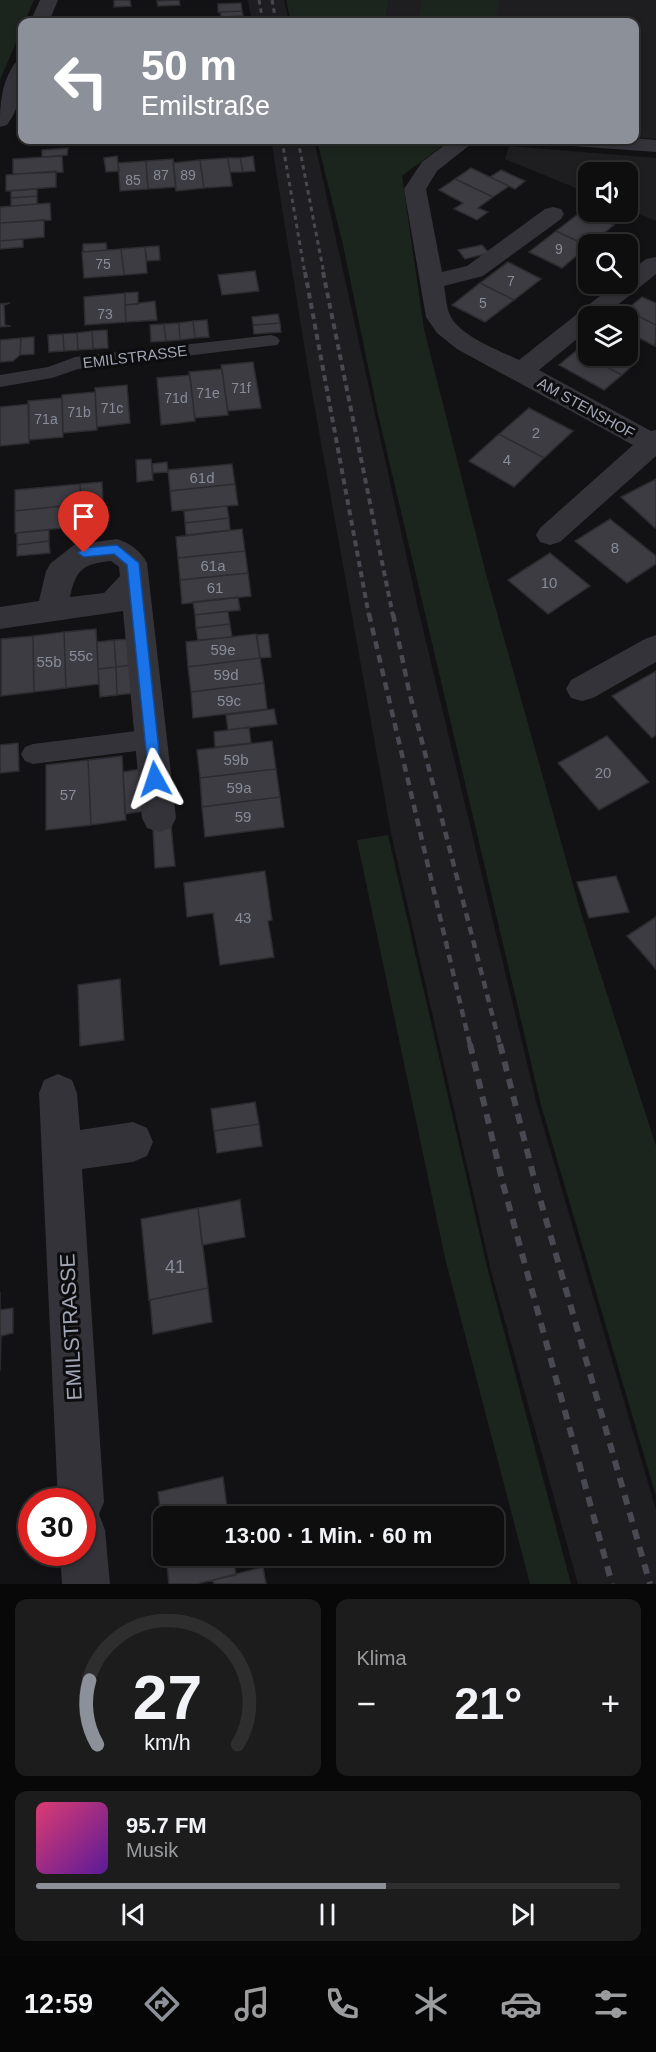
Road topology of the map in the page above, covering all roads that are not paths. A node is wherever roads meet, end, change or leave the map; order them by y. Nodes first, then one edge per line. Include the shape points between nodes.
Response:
1 (50, 0) edge
2 (42, 18) edge
3 (18, 77) edge
4 (0, 121) edge
5 (460, 144) edge
6 (628, 144) edge
7 (656, 146) edge
8 (553, 214) dead end
9 (654, 264) dead end
10 (432, 280) junction
11 (602, 306) edge
12 (578, 325) edge
13 (271, 341) dead end
14 (521, 371) junction
15 (0, 381) edge
16 (654, 443) edge
17 (550, 536) dead end
18 (135, 578) junction
19 (52, 611) junction
20 (0, 618) edge
21 (656, 647) edge
22 (582, 689) dead end
23 (152, 739) junction
24 (33, 754) dead end
25 (159, 818) dead end
26 (58, 1093) dead end
27 (133, 1142) dead end
28 (61, 1153) junction
29 (80, 1488) edge
30 (85, 1566) edge
31 (86, 1584) edge

1 - 2 street
3 - 4 street
5 - 10 street, AM STENSHOF via 427,168 416,189
6 - 7 street
8 - 10 street via 475,271
9 - 11 street, AM STENSHOF
10 - 14 street, AM STENSHOF via 438,318 447,330 460,341
12 - 14 street, AM STENSHOF
13 - 15 lane, EMILSTRASSE via 75,363 52,372
14 - 16 street, AM STENSHOF
16 - 17 street, AM STENSHOF
18 - 19 street via 113,603
18 - 19 street via 133,563 117,550 84,553 61,571
18 - 23 street
19 - 20 street
21 - 22 street
23 - 24 lane
23 - 25 street
26 - 28 street, EMILSTRASSE
27 - 28 street
28 - 29 street, EMILSTRASSE
30 - 31 street

